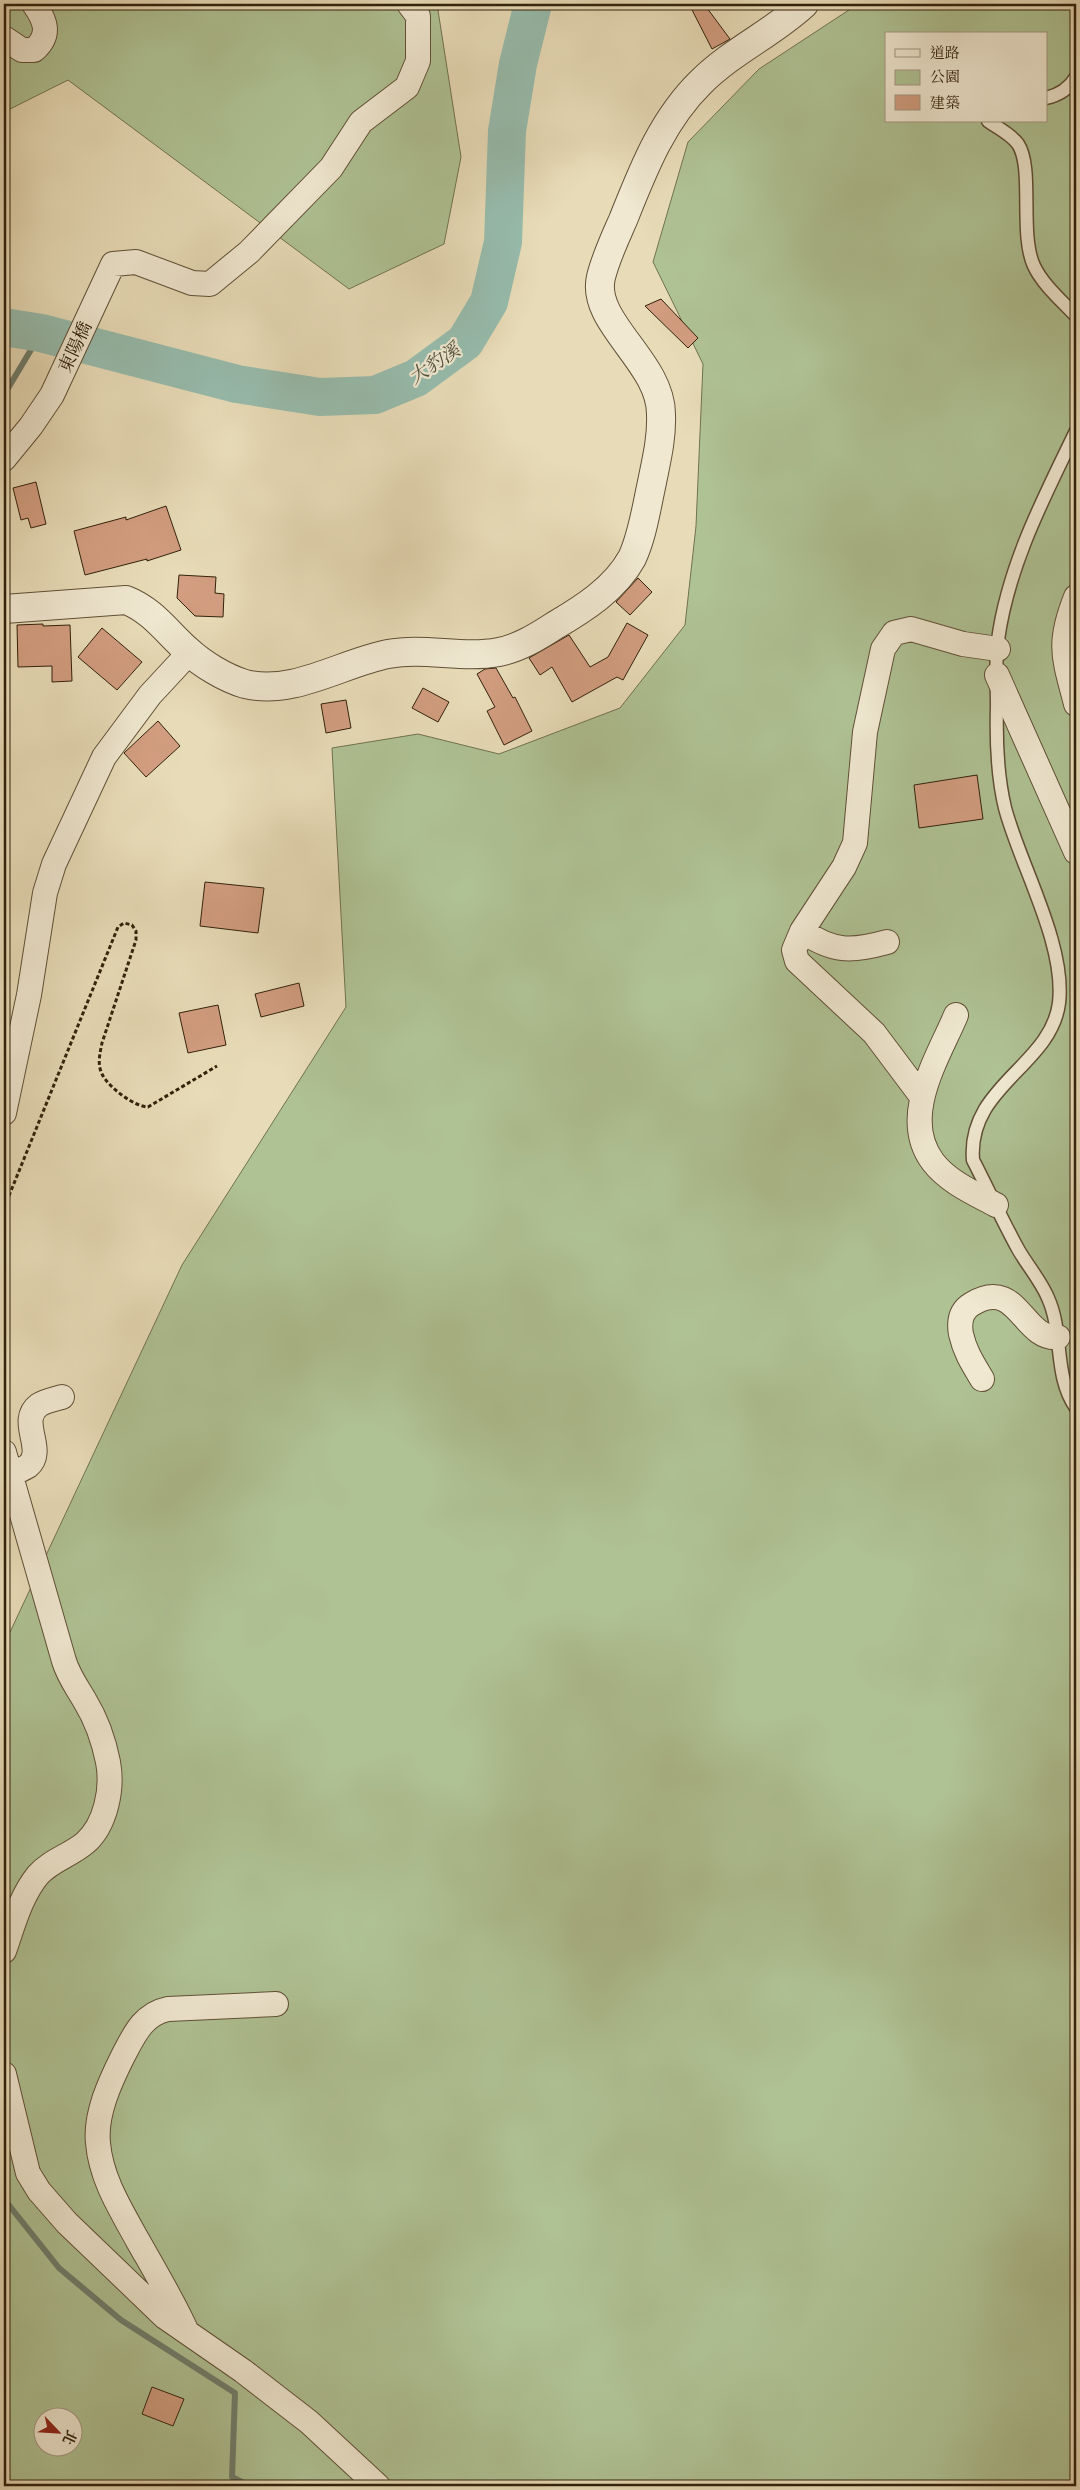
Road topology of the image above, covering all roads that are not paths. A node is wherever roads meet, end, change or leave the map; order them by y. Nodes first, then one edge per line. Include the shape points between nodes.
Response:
1 (34, 4) edge
2 (409, 4) edge
3 (804, 4) edge
4 (4, 38) edge
5 (1076, 77) edge
6 (1048, 98) edge
7 (989, 122) edge
8 (1076, 316) edge
9 (1076, 431) edge
10 (4, 459) edge
11 (1076, 598) edge
12 (4, 609) edge
13 (998, 649) junction
14 (189, 653) junction
15 (997, 675) junction
16 (1076, 704) edge
17 (1076, 852) edge
18 (802, 931) junction
19 (887, 942) dead end
20 (956, 1014) dead end
21 (922, 1097) junction
22 (4, 1114) edge
23 (996, 1206) junction
24 (1058, 1337) junction
25 (982, 1379) dead end
26 (62, 1397) dead end
27 (1076, 1408) edge
28 (7, 1463) edge
29 (4, 1951) edge
30 (276, 2004) dead end
31 (4, 2074) edge
32 (187, 2334) junction
33 (378, 2486) edge

1 - 4 street via 42,16 43,42 34,50 22,50
2 - 10 street, 東陽橋 via 418,16 418,61 407,87 361,122 331,168 249,252 210,284 192,282 136,262 113,264 52,395
3 - 14 street via 767,34 728,59 678,109 651,152 606,260 600,281 600,298 609,318 639,357 656,386 662,410 660,444 644,522 632,558 615,582 584,609 502,652 479,655 390,654 296,683 268,687 244,684 219,673
5 - 6 lane via 1059,95
7 - 8 lane via 1020,147 1024,163 1029,251 1034,266
9 - 13 lane via 1034,520 1007,595
11 - 16 street via 1063,640
12 - 14 street via 126,600 149,613
13 - 15 lane
13 - 18 street via 963,644 911,629 894,633 888,640 865,732 855,843 844,867
14 - 22 street via 150,695 104,757 54,864 45,893 29,995
15 - 17 street
15 - 23 lane via 996,744 1005,808 1056,956 1060,986 1055,1021 1043,1043 996,1093 976,1127 973,1160
18 - 19 street via 835,949 866,948
18 - 21 street via 794,950 797,961 874,1033
20 - 21 street
21 - 23 street via 919,1113 921,1130 925,1148 934,1163 948,1176
23 - 24 lane via 1048,1296
24 - 25 street via 1049,1338 1040,1332 1014,1305 999,1297 988,1296 969,1306 962,1314 960,1324 964,1351
24 - 27 lane via 1063,1379
26 - 28 street via 40,1404 30,1418 34,1457 29,1465
28 - 29 street via 70,1679 86,1701 99,1731 108,1763 109,1793 101,1823 86,1843 39,1874 29,1889
30 - 32 street via 156,2011 134,2036 102,2107 98,2142 102,2169
31 - 32 street via 28,2173 40,2191 67,2223 127,2282
32 - 33 street via 243,2371 309,2422

